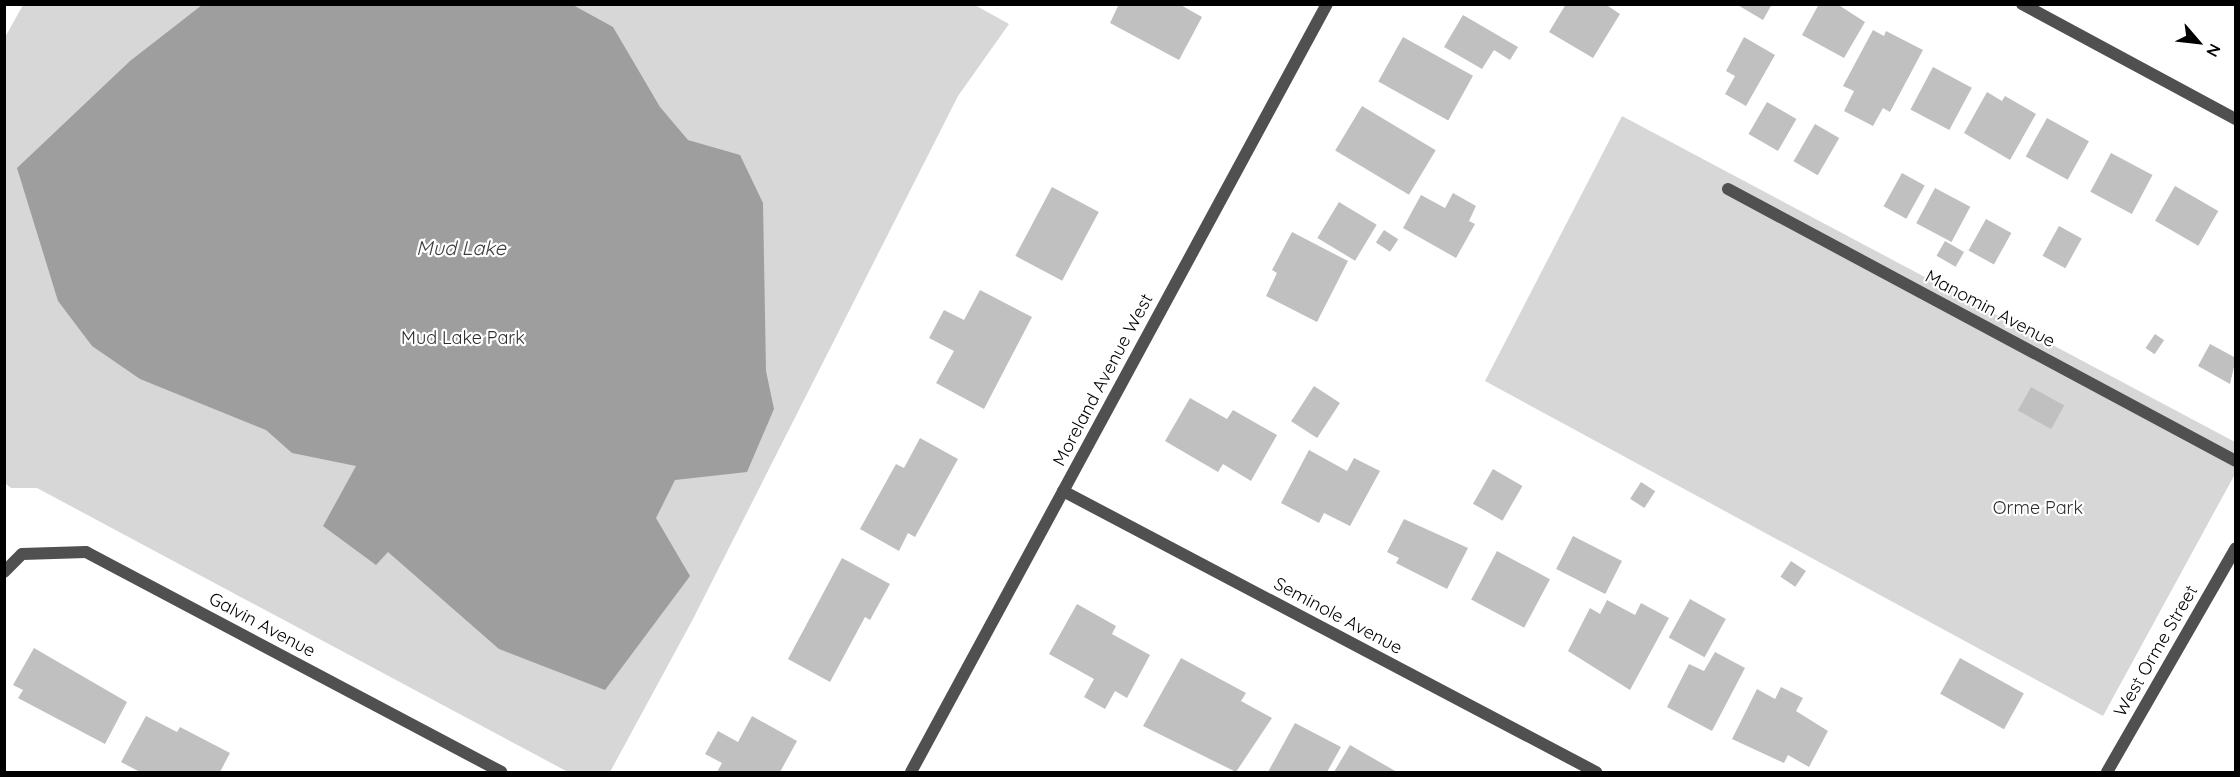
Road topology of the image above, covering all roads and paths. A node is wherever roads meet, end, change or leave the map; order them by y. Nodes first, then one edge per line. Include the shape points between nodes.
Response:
1 (1327, 4) edge
2 (2022, 4) edge
3 (2235, 119) edge
4 (1728, 189) dead end
5 (2235, 461) edge
6 (1064, 491) junction
7 (2235, 548) edge
8 (4, 572) edge
9 (501, 772) edge
10 (910, 772) edge
11 (1596, 772) edge
12 (2108, 772) edge

1 - 6 street, Moreland Avenue West
2 - 3 street
4 - 5 street, Manomin Avenue
6 - 10 street, Moreland Avenue West
6 - 11 street, Seminole Avenue
7 - 12 street, West Orme Street
8 - 9 street, Galvin Avenue via 22,554 86,552

